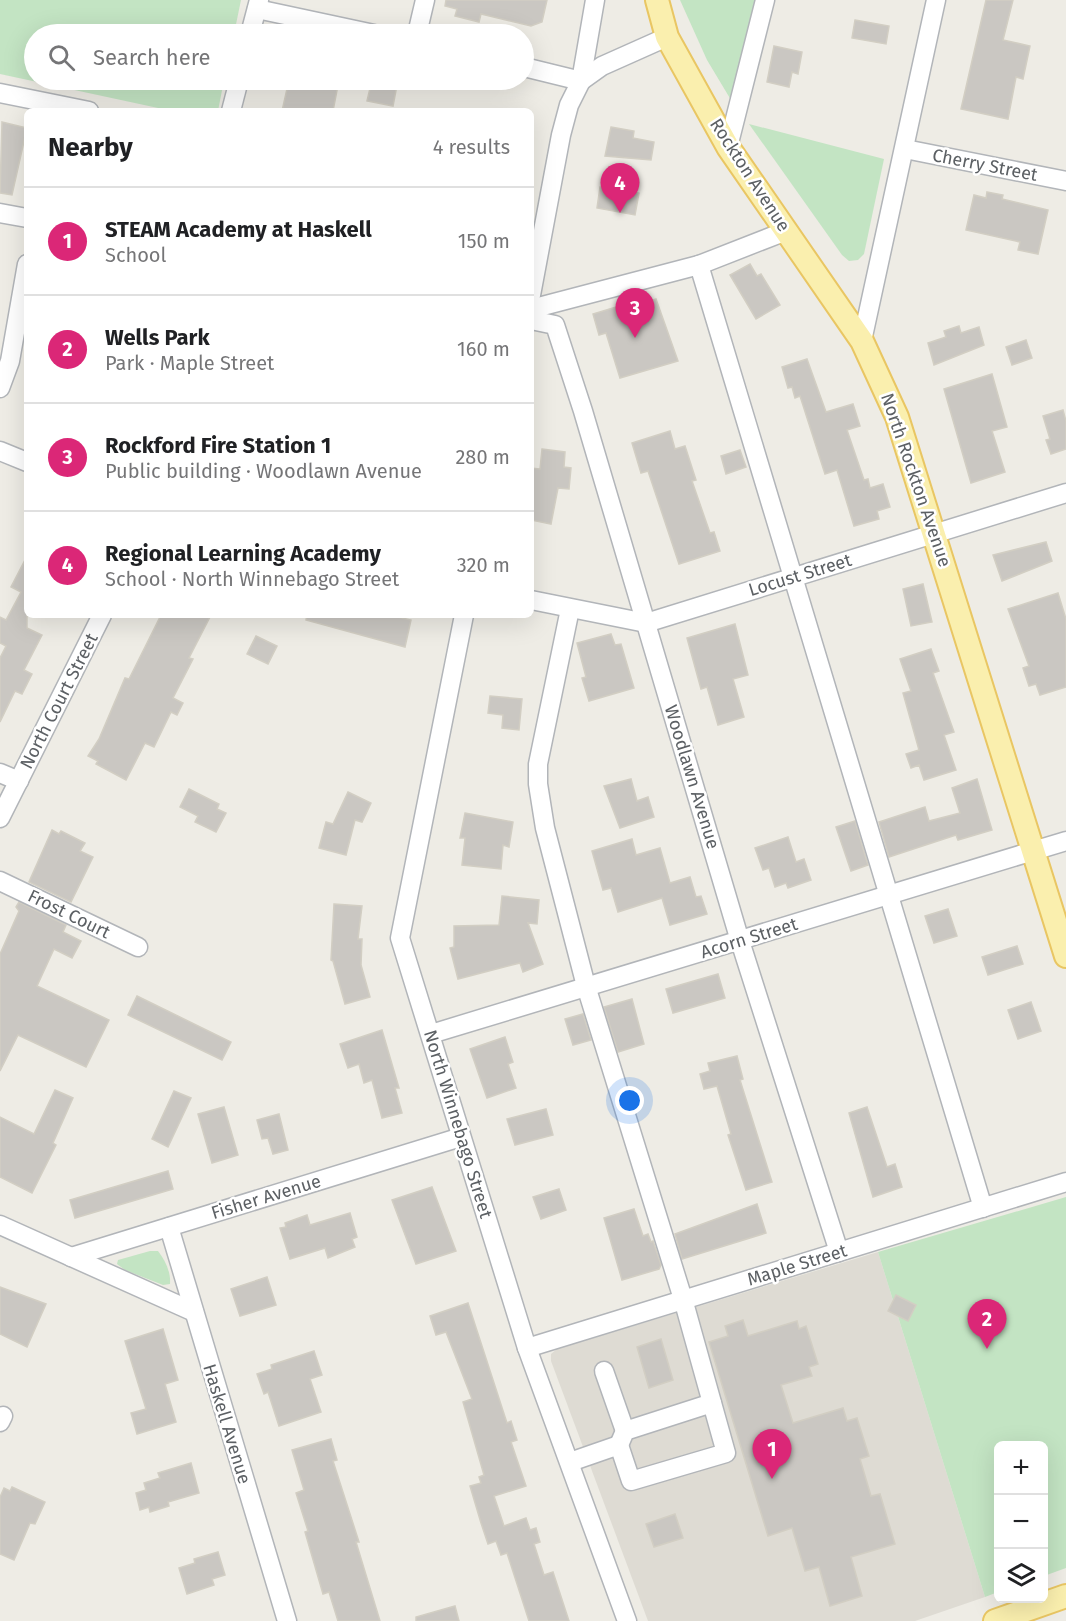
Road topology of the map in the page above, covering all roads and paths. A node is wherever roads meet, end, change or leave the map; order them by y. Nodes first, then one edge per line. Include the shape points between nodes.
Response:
1 (424, 0) edge
2 (595, 0) edge
3 (657, 0) edge
4 (765, 0) edge
5 (936, 0) edge
6 (258, 5) edge
7 (253, 24) edge
8 (334, 24) edge
9 (419, 24) edge
10 (667, 37) junction
11 (534, 69) edge
12 (581, 81) junction
13 (236, 90) edge
14 (0, 93) edge
15 (74, 108) edge
16 (232, 108) edge
17 (728, 147) junction
18 (905, 149) junction
19 (1065, 177) edge
20 (0, 213) edge
21 (24, 217) edge
22 (786, 231) junction
23 (699, 265) junction
24 (534, 279) edge
25 (534, 308) edge
26 (23, 313) edge
27 (534, 321) edge
28 (861, 341) junction
29 (0, 388) edge
30 (0, 451) edge
31 (24, 461) edge
32 (1066, 493) edge
33 (936, 533) junction
34 (793, 578) junction
35 (534, 601) edge
36 (570, 609) junction
37 (100, 618) edge
38 (463, 618) edge
39 (646, 622) junction
40 (0, 772) edge
41 (19, 781) junction
42 (0, 817) edge
43 (1066, 841) edge
44 (1035, 852) junction
45 (0, 881) edge
46 (890, 894) junction
47 (740, 941) junction
48 (138, 947) dead end
49 (1066, 956) edge
50 (586, 986) junction
51 (431, 1034) junction
52 (461, 1137) junction
53 (1066, 1182) edge
54 (983, 1208) junction
55 (0, 1225) edge
56 (169, 1227) junction
57 (839, 1252) junction
58 (71, 1257) junction
59 (683, 1299) junction
60 (194, 1312) junction
61 (527, 1348) junction
62 (604, 1371) dead end
63 (712, 1403) junction
64 (622, 1438) junction
65 (570, 1462) junction
66 (1066, 1596) edge
67 (287, 1621) edge
68 (627, 1621) edge
69 (995, 1621) edge

1 - 9 street
2 - 12 street
3 - 10 main road, Rockton Avenue
4 - 17 street
5 - 18 street
6 - 7 street
6 - 8 street
10 - 12 street via 602,66
10 - 17 main road, Rockton Avenue
11 - 12 street
12 - 24 street via 561,135
13 - 16 street
14 - 15 street
17 - 22 main road, Rockton Avenue
18 - 19 street, Cherry Street
18 - 28 street
20 - 21 street
22 - 23 street
22 - 28 main road, Rockton Avenue
23 - 25 street
23 - 34 street
26 - 29 street
27 - 39 street, Woodlawn Avenue via 555,325
28 - 33 main road, North Rockton Avenue via 897,417
30 - 31 street
32 - 33 street, Locust Street
33 - 34 street, Locust Street
33 - 44 main road, North Rockton Avenue
34 - 39 street, Locust Street
34 - 46 street
35 - 36 street, Locust Street
36 - 39 street, Locust Street
36 - 50 street via 538,764 538,784 545,828
37 - 41 street, North Court Street
38 - 51 street, North Winnebago Street via 400,938
39 - 47 street, Woodlawn Avenue
40 - 41 street
41 - 42 street, North Court Street
43 - 44 street, Acorn Street
44 - 46 street, Acorn Street
44 - 49 main road, North Rockton Avenue
45 - 48 street, Frost Court
46 - 47 street, Acorn Street
46 - 54 street
47 - 50 street, Acorn Street
47 - 57 street, Woodlawn Avenue
50 - 51 street, Acorn Street
50 - 59 street
51 - 52 street, North Winnebago Street
52 - 56 street, Fisher Avenue
52 - 61 street, North Winnebago Street
53 - 54 street, Maple Street
54 - 57 street, Maple Street
55 - 58 street
56 - 58 street, Fisher Avenue
56 - 60 street, Haskell Avenue
57 - 59 street, Maple Street
58 - 60 street
59 - 61 street, Maple Street
59 - 63 street
60 - 67 street, Haskell Avenue
61 - 65 street, North Winnebago Street
62 - 64 street
63 - 64 street
63 - 64 street via 726,1453 631,1480
64 - 65 street
65 - 68 street, North Winnebago Street
66 - 69 main road

